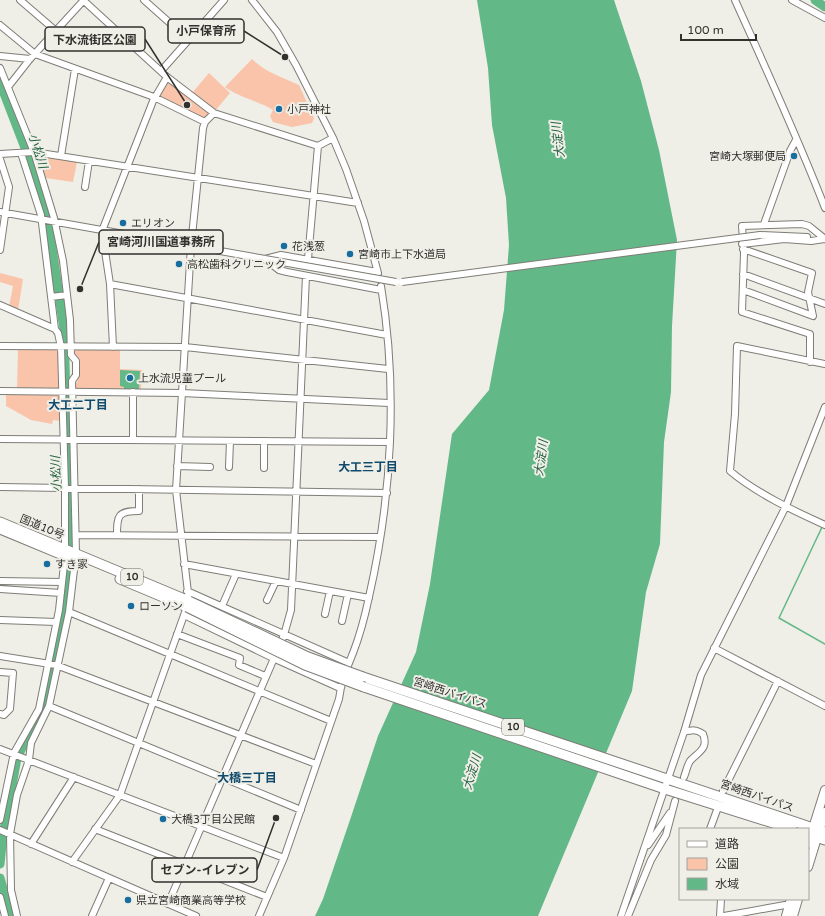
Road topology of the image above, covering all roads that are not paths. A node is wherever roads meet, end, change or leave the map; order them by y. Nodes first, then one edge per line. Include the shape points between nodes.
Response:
1 (20, 0) edge
2 (84, 0) edge
3 (144, 0) edge
4 (224, 0) edge
5 (252, 0) edge
6 (735, 0) edge
7 (792, 0) edge
8 (825, 18) edge
9 (0, 25) edge
10 (56, 31) junction
11 (189, 40) junction
12 (0, 56) edge
13 (32, 57) junction
14 (0, 68) edge
15 (75, 69) junction
16 (160, 71) junction
17 (167, 77) junction
18 (8, 87) junction
19 (154, 97) junction
20 (214, 113) junction
21 (205, 122) junction
22 (333, 138) junction
23 (796, 140) junction
24 (318, 146) junction
25 (34, 152) junction
26 (21, 153) junction
27 (0, 154) edge
28 (61, 156) junction
29 (0, 159) edge
30 (90, 161) junction
31 (127, 167) junction
32 (198, 178) junction
33 (85, 187) dead end
34 (314, 197) junction
35 (358, 203) junction
36 (825, 208) edge
37 (2, 213) edge
38 (42, 220) junction
39 (54, 222) junction
40 (764, 224) junction
41 (102, 231) junction
42 (825, 239) edge
43 (191, 246) junction
44 (742, 246) junction
45 (0, 250) edge
46 (265, 259) junction
47 (308, 259) junction
48 (743, 274) junction
49 (306, 276) junction
50 (110, 284) junction
51 (743, 290) junction
52 (67, 295) junction
53 (51, 297) junction
54 (188, 298) junction
55 (809, 298) junction
56 (825, 304) edge
57 (0, 305) edge
58 (304, 319) junction
59 (55, 328) junction
60 (387, 335) junction
61 (0, 346) edge
62 (113, 346) junction
63 (61, 347) junction
64 (70, 347) junction
65 (185, 347) junction
66 (302, 360) junction
67 (810, 362) junction
68 (825, 364) edge
69 (388, 370) junction
70 (0, 391) edge
71 (62, 391) junction
72 (73, 391) junction
73 (133, 392) junction
74 (182, 393) junction
75 (301, 399) junction
76 (389, 403) junction
77 (825, 407) edge
78 (0, 438) edge
79 (63, 439) junction
80 (74, 439) junction
81 (133, 439) junction
82 (179, 440) junction
83 (230, 441) junction
84 (264, 441) junction
85 (299, 441) junction
86 (389, 442) junction
87 (177, 466) junction
88 (210, 467) dead end
89 (229, 467) dead end
90 (264, 468) dead end
91 (0, 487) edge
92 (65, 488) junction
93 (75, 488) junction
94 (139, 489) junction
95 (176, 490) junction
96 (296, 491) junction
97 (387, 492) junction
98 (786, 506) junction
99 (0, 522) edge
100 (823, 524) edge
101 (0, 529) edge
102 (76, 535) junction
103 (117, 535) junction
104 (181, 535) junction
105 (294, 536) junction
106 (380, 537) junction
107 (70, 554) junction
108 (184, 564) junction
109 (236, 574) junction
110 (0, 581) edge
111 (276, 581) junction
112 (62, 582) junction
113 (292, 584) junction
114 (0, 589) edge
115 (187, 591) junction
116 (330, 591) junction
117 (61, 593) junction
118 (348, 594) junction
119 (369, 598) junction
120 (267, 600) dead end
121 (222, 606) junction
122 (187, 608) junction
123 (69, 612) junction
124 (325, 614) dead end
125 (0, 620) edge
126 (342, 621) dead end
127 (56, 622) junction
128 (177, 634) junction
129 (284, 635) junction
130 (714, 648) junction
131 (171, 653) junction
132 (0, 656) edge
133 (273, 658) junction
134 (349, 662) junction
135 (48, 663) junction
136 (56, 665) junction
137 (0, 672) edge
138 (265, 676) junction
139 (778, 681) junction
140 (340, 688) junction
141 (259, 691) junction
142 (152, 702) junction
143 (49, 706) junction
144 (825, 706) edge
145 (0, 714) edge
146 (331, 721) junction
147 (684, 732) junction
148 (240, 735) junction
149 (139, 743) junction
150 (0, 749) edge
151 (14, 753) junction
152 (26, 758) junction
153 (316, 764) junction
154 (74, 777) junction
155 (222, 777) junction
156 (684, 777) dead end
157 (668, 778) junction
158 (665, 789) junction
159 (825, 790) edge
160 (723, 791) dead end
161 (120, 795) junction
162 (675, 801) dead end
163 (301, 810) junction
164 (717, 810) dead end
165 (671, 812) junction
166 (825, 812) edge
167 (0, 820) edge
168 (201, 826) junction
169 (710, 828) edge
170 (789, 828) edge
171 (798, 828) edge
172 (95, 829) junction
173 (0, 830) edge
174 (9, 834) junction
175 (816, 835) edge
176 (31, 844) junction
177 (641, 857) junction
178 (284, 858) junction
179 (72, 862) junction
180 (809, 863) edge
181 (184, 864) junction
182 (109, 878) junction
183 (0, 897) edge
184 (267, 897) junction
185 (721, 900) edge
186 (791, 900) edge
187 (797, 900) edge
188 (168, 904) junction
189 (790, 913) edge
190 (5, 916) edge
191 (16, 916) edge
192 (92, 916) edge
193 (196, 916) edge
194 (259, 916) edge
195 (621, 916) edge
196 (628, 916) edge
197 (720, 916) edge
198 (724, 916) edge

1 - 10 street
2 - 10 street
2 - 16 street
3 - 11 street
4 - 11 street
5 - 22 street via 277,32
6 - 23 street
7 - 8 street
9 - 13 street
10 - 13 street
11 - 16 street
12 - 13 street
13 - 15 street
13 - 18 street
14 - 18 street
15 - 19 street
15 - 28 street
16 - 17 street
17 - 19 street
17 - 20 street
18 - 25 street
19 - 21 street
19 - 31 street
20 - 21 street
20 - 24 street
21 - 32 street via 202,128
22 - 24 street
22 - 35 street
23 - 36 street
23 - 40 street via 790,150
24 - 34 street
25 - 26 street
25 - 28 street
25 - 39 street via 43,176 42,184
26 - 27 street
26 - 38 street
28 - 30 street
29 - 37 street via 8,187
30 - 31 street
30 - 33 street
31 - 32 street
31 - 41 street
32 - 34 street
32 - 43 street
34 - 35 street
34 - 47 street
35 - 47 street via 378,272
37 - 38 street
37 - 45 street
38 - 39 street
38 - 53 street
39 - 41 street
39 - 52 street via 64,261
40 - 42 street via 802,224 809,226
40 - 44 street via 742,226
41 - 43 street
41 - 50 street
42 - 44 street via 778,239
42 - 46 street, bridge via 784,234 760,235 402,282
43 - 46 street
43 - 54 street
44 - 48 street
44 - 55 street via 812,273
46 - 47 street via 281,255
46 - 49 street via 279,270
48 - 51 street
48 - 55 street
49 - 58 street
49 - 60 street via 381,288
50 - 54 street
50 - 62 street
51 - 55 street via 813,316
51 - 67 street via 742,312 810,334
52 - 53 street
52 - 64 street
53 - 59 street
54 - 58 street
54 - 65 street
55 - 56 street
57 - 59 street
58 - 60 street
58 - 66 street
59 - 63 street
60 - 69 street
61 - 63 street
62 - 64 street
62 - 65 street
63 - 64 street
63 - 71 street
64 - 72 street via 71,355 76,361
65 - 66 street
65 - 74 street
66 - 69 street
66 - 75 street
67 - 68 street
67 - 98 street via 737,346 730,472
69 - 76 street
70 - 71 street
71 - 72 street
71 - 79 street
72 - 73 street
72 - 80 street
73 - 74 street
73 - 81 street
74 - 75 street
74 - 82 street
75 - 76 street
75 - 85 street
76 - 86 street
77 - 98 street
78 - 79 street
79 - 80 street
79 - 92 street
80 - 81 street
80 - 93 street
81 - 82 street
82 - 83 street
82 - 87 street
83 - 84 street
83 - 89 street
84 - 85 street
84 - 90 street
85 - 86 street
85 - 96 street
86 - 97 street
87 - 88 street
87 - 95 street
91 - 92 street
92 - 93 street
92 - 107 street
93 - 94 street
93 - 102 street
94 - 95 street
94 - 103 street via 139,511 126,511 119,516
95 - 96 street
95 - 104 street
96 - 97 street
96 - 105 street
97 - 106 street
98 - 100 street
98 - 130 street
99 - 107 highway, 国道10号 / 10
101 - 107 highway, 国道10号 / 10
102 - 103 street
102 - 107 street
103 - 104 street
104 - 105 street
104 - 108 street
105 - 106 street
105 - 113 street
106 - 119 street
107 - 112 street
107 - 122 highway, 宮崎西バイパス / 10
107 - 123 street
108 - 109 street
108 - 115 street
109 - 111 street
109 - 121 street
110 - 112 street
111 - 113 street
111 - 120 street
112 - 117 street
113 - 116 street
113 - 129 street via 291,610
114 - 117 street
115 - 121 street
115 - 122 street
116 - 118 street
116 - 124 street
117 - 127 street
118 - 119 street
118 - 126 street
119 - 134 street
121 - 129 street
122 - 128 street
122 - 133 street
122 - 157 highway, 宮崎西バイパス / 10, bridge via 363,677
122 - 158 highway, 宮崎西バイパス / 10, bridge via 305,664 359,686
123 - 131 street
123 - 136 street
125 - 127 street
127 - 135 street
128 - 131 street
128 - 138 street via 240,658 239,664
129 - 133 street
129 - 134 street
130 - 139 street
130 - 147 street via 701,675
131 - 141 street
131 - 142 street
132 - 135 street
133 - 138 street
133 - 140 street
134 - 140 street
135 - 136 street
135 - 151 street via 39,709
136 - 142 street
136 - 143 street
137 - 145 street via 13,673 10,709 4,715
138 - 141 street
139 - 144 street
139 - 160 street
140 - 146 street
141 - 146 street
141 - 148 street
142 - 148 street
142 - 149 street
143 - 149 street
143 - 152 street
146 - 153 street
147 - 156 street via 699,731 703,734 705,745 703,751 690,762
147 - 157 street
148 - 153 street
148 - 155 street
149 - 155 street
149 - 161 street
150 - 151 street
151 - 152 street
151 - 167 street
152 - 154 street
152 - 174 street
153 - 163 street
154 - 161 street
154 - 176 street
155 - 163 street
155 - 168 street
157 - 158 street
157 - 171 highway, 宮崎西バイパス / 10
158 - 170 highway, 宮崎西バイパス / 10
158 - 177 street
159 - 175 main road
161 - 168 street
161 - 172 street
162 - 165 street
163 - 178 street
164 - 169 street
165 - 177 street
165 - 196 street via 666,835 649,864
166 - 175 main road
168 - 178 street
168 - 181 street
172 - 179 street
172 - 181 street
173 - 174 street
174 - 176 street
174 - 191 street via 11,890
175 - 180 main road
176 - 179 street
177 - 195 street
178 - 184 street
179 - 182 street
181 - 184 street
181 - 188 street
182 - 188 street
182 - 192 street
183 - 190 street
184 - 194 street
185 - 197 street
186 - 189 main road
187 - 189 main road
188 - 193 street
189 - 198 street via 785,905

